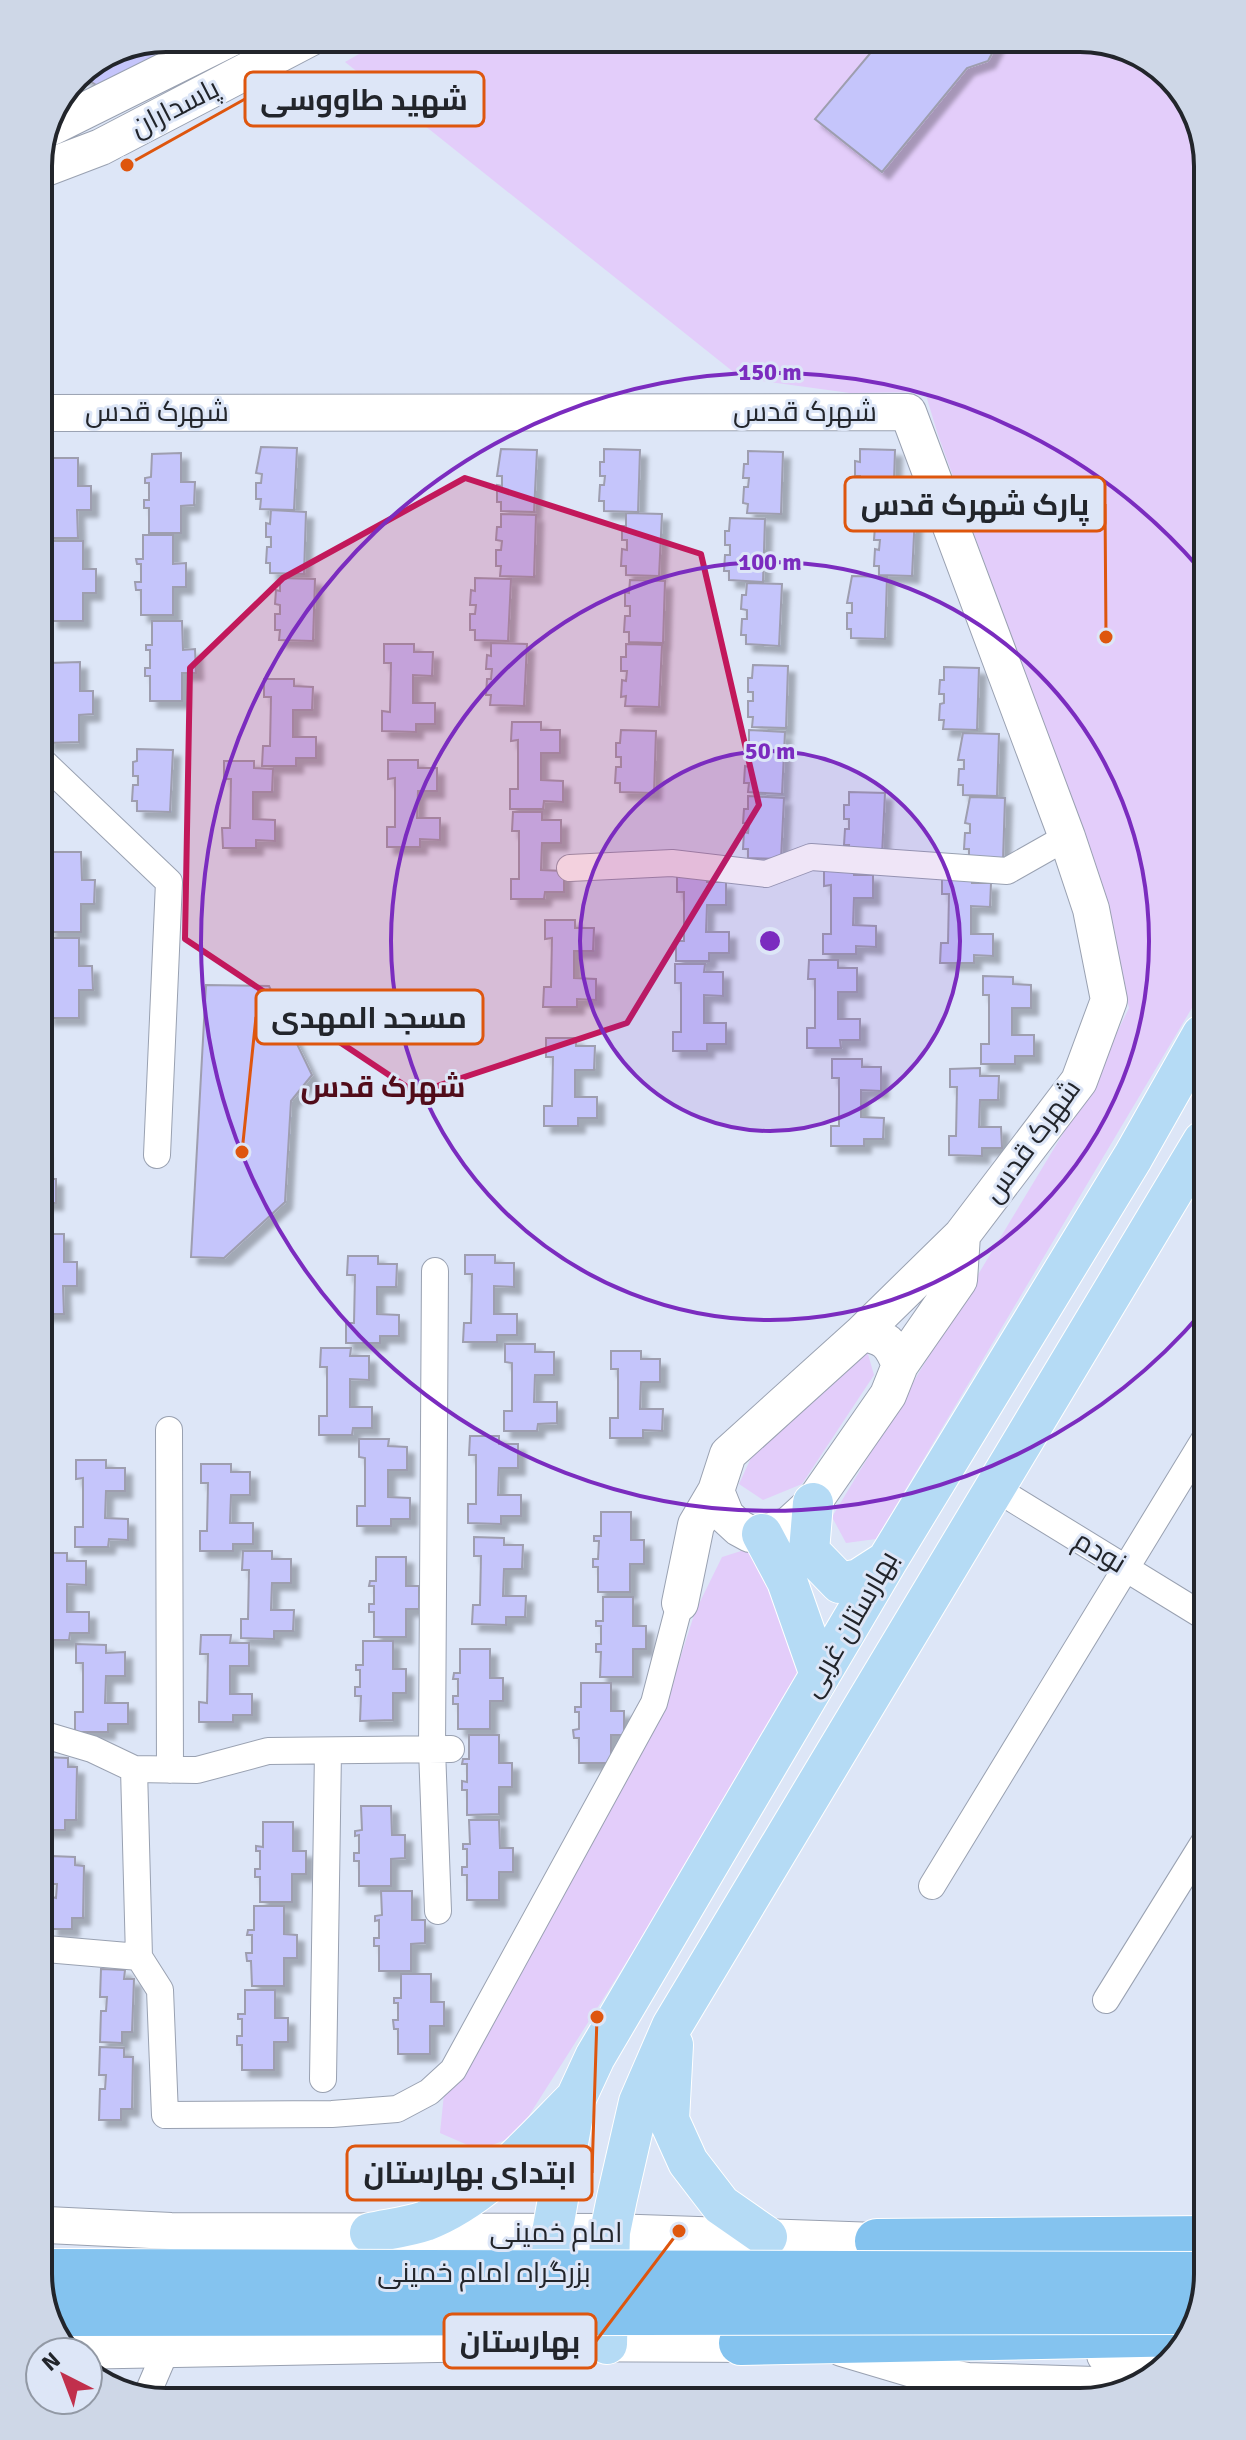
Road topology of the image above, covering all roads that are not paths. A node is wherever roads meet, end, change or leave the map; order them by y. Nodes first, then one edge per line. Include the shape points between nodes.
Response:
1 (203, 52) edge
2 (283, 52) edge
3 (62, 122) edge
4 (52, 166) edge
5 (52, 413) edge
6 (52, 770) edge
7 (1067, 837) junction
8 (570, 868) dead end
9 (1194, 1049) edge
10 (157, 1155) dead end
11 (1194, 1156) edge
12 (962, 1235) junction
13 (435, 1271) dead end
14 (862, 1333) junction
15 (900, 1365) junction
16 (169, 1430) dead end
17 (1194, 1456) edge
18 (995, 1488) junction
19 (716, 1491) junction
20 (813, 1503) junction
21 (750, 1531) junction
22 (887, 1561) junction
23 (1125, 1568) junction
24 (680, 1603) junction
25 (1194, 1610) edge
26 (820, 1675) junction
27 (52, 1737) edge
28 (442, 1749) junction
29 (328, 1751) junction
30 (134, 1769) junction
31 (170, 1770) junction
32 (1194, 1858) edge
33 (932, 1886) dead end
34 (438, 1911) dead end
35 (657, 1949) junction
36 (52, 1950) edge
37 (139, 1957) junction
38 (703, 1974) junction
39 (1106, 2000) dead end
40 (672, 2026) junction
41 (323, 2079) dead end
42 (576, 2098) junction
43 (1194, 2221) edge
44 (52, 2225) edge
45 (610, 2232) junction
46 (370, 2233) junction
47 (552, 2233) junction
48 (767, 2237) junction
49 (1194, 2238) edge
50 (877, 2241) junction
51 (52, 2257) edge
52 (52, 2271) edge
53 (1194, 2274) edge
54 (1188, 2312) edge
55 (60, 2314) edge
56 (62, 2320) edge
57 (1176, 2334) edge
58 (741, 2343) junction
59 (607, 2344) junction
60 (551, 2345) junction
61 (837, 2346) junction
62 (167, 2348) junction
63 (104, 2350) edge
64 (1159, 2357) edge
65 (151, 2386) edge
66 (1092, 2387) edge
67 (1048, 2388) edge

1 - 3 street, پاسداران
2 - 4 street, پاسداران via 101,147
5 - 7 street, شهرک قدس via 908,412
6 - 10 street via 169,882
7 - 8 street via 1007,871 811,857 766,874 672,863
7 - 12 street, شهرک قدس via 1091,909 1109,1000 1079,1081
9 - 22 main road, بهارستان غربی
11 - 18 main road, بهارستان غربی
12 - 14 street, شهرک قدس
12 - 15 street via 959,1280
13 - 28 street
14 - 15 street via 881,1336
14 - 19 street via 728,1454
15 - 20 street via 888,1395
16 - 31 street
17 - 23 street
18 - 23 street, نودم
18 - 38 main road, بهارستان غربی
19 - 21 street via 726,1516
19 - 24 street via 696,1525
20 - 21 street via 789,1525
20 - 22 main road via 809,1551 840,1583 859,1579
21 - 24 street via 726,1537 701,1565
21 - 26 main road via 787,1581
22 - 26 main road, بهارستان غربی
23 - 25 street, نودم
23 - 33 street
24 - 37 street via 654,1703 481,2023 453,2070 429,2092 397,2109 165,2115 160,1990
26 - 35 main road, بهارستان غربی
27 - 30 street
28 - 29 street
28 - 34 street
29 - 31 street via 268,1751 197,1770
29 - 41 street
30 - 31 street
30 - 37 street
32 - 39 street
35 - 38 main road via 665,1971 684,1980
35 - 42 main road, بهارستان غربی
36 - 37 street
38 - 40 main road, بهارستان غربی
40 - 45 main road, بهارستان غربی via 639,2102
40 - 48 main road via 669,2120 688,2162 721,2205
42 - 46 main road via 473,2194 425,2221
42 - 47 main road, بهارستان غربی
43 - 50 street, امام خمینی
44 - 46 street, امام خمینی
45 - 47 street, امام خمینی
45 - 48 street, امام خمینی
45 - 59 main road, بهارستان غربی
46 - 47 street, امام خمینی
47 - 60 main road, بهارستان غربی
48 - 50 street, امام خمینی
49 - 50 highway
51 - 56 street via 74,2284
52 - 53 highway, بزرگراه امام خمینی, bridge
54 - 55 highway, بزرگراه امام خمینی, bridge
57 - 58 highway
58 - 59 street
58 - 61 street
59 - 60 street
60 - 62 street
61 - 64 street
61 - 67 street via 926,2373
62 - 63 street
62 - 65 street
66 - 67 street

